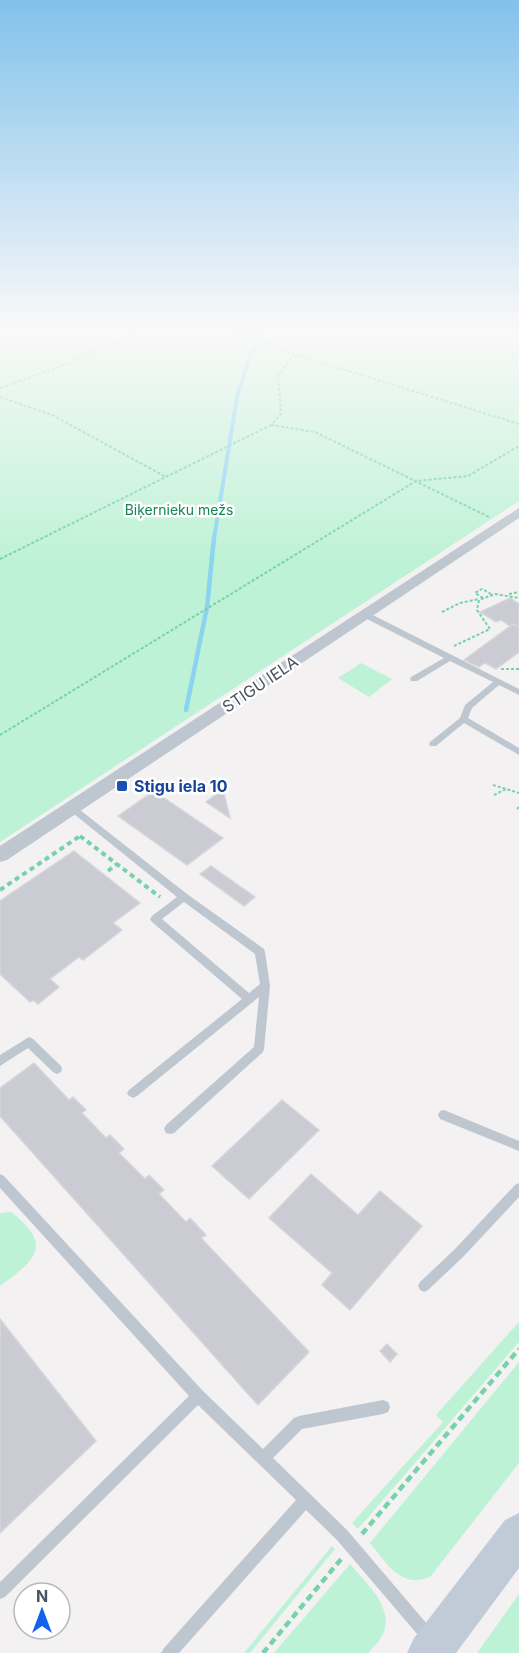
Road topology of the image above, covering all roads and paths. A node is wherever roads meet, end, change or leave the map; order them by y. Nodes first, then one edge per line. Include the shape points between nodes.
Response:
1 (26, 406) edge
2 (281, 406) edge
3 (457, 406) edge
4 (519, 424) edge
5 (271, 425) junction
6 (519, 446) edge
7 (166, 477) junction
8 (416, 481) junction
9 (519, 512) edge
10 (502, 523) junction
11 (0, 559) edge
12 (519, 592) edge
13 (507, 594) junction
14 (492, 595) junction
15 (484, 598) junction
16 (519, 598) edge
17 (442, 612) dead end
18 (364, 614) junction
19 (440, 652) junction
20 (450, 657) junction
21 (414, 679) dead end
22 (498, 682) junction
23 (519, 692) edge
24 (464, 718) junction
25 (0, 735) edge
26 (433, 744) dead end
27 (519, 752) edge
28 (493, 785) dead end
29 (506, 789) junction
30 (519, 793) edge
31 (494, 795) dead end
32 (72, 808) junction
33 (91, 823) junction
34 (80, 836) junction
35 (0, 855) edge
36 (117, 864) junction
37 (108, 871) dead end
38 (0, 890) edge
39 (184, 897) junction
40 (172, 906) junction
41 (265, 986) junction
42 (249, 999) junction
43 (1, 1057) edge
44 (57, 1069) dead end
45 (133, 1093) dead end
46 (444, 1115) dead end
47 (170, 1129) dead end
48 (519, 1146) edge
49 (0, 1180) edge
50 (519, 1189) edge
51 (4, 1195) edge
52 (424, 1286) dead end
53 (519, 1349) edge
54 (198, 1396) junction
55 (383, 1407) dead end
56 (263, 1458) junction
57 (306, 1500) junction
58 (519, 1534) edge
59 (352, 1546) junction
60 (0, 1592) edge
61 (432, 1649) edge
62 (170, 1653) edge
63 (262, 1653) edge

1 - 7 path via 52,415
2 - 5 path via 281,417
3 - 4 path
5 - 7 path
5 - 8 path via 315,432
6 - 8 path via 468,476
7 - 11 path
8 - 10 path
8 - 25 path
9 - 10 street, STIGU IELA
10 - 18 street, STIGU IELA
12 - 13 path
13 - 14 path
13 - 16 path
14 - 15 path
14 - 15 path via 482,589 478,591
15 - 17 path
15 - 19 path via 477,610 490,629
18 - 19 lane
18 - 32 street, STIGU IELA
19 - 20 lane
20 - 21 lane
20 - 22 lane
22 - 23 lane
22 - 24 lane via 468,707
24 - 26 lane
24 - 27 lane
28 - 29 path
29 - 30 path
29 - 31 path
32 - 33 lane
32 - 35 street, STIGU IELA
33 - 34 path
33 - 39 lane
34 - 36 path
34 - 38 path
36 - 37 path
36 - 40 path
39 - 40 lane
39 - 41 lane via 260,952
40 - 42 lane via 155,919
41 - 42 lane
41 - 47 lane via 259,1049
42 - 45 lane
43 - 44 lane via 28,1042
46 - 48 lane
49 - 51 lane
50 - 52 lane
51 - 54 lane
53 - 59 path
54 - 56 lane
54 - 60 lane
55 - 56 lane via 299,1423
56 - 57 lane
57 - 59 lane
57 - 62 lane
58 - 61 main road
59 - 61 lane
59 - 63 path

